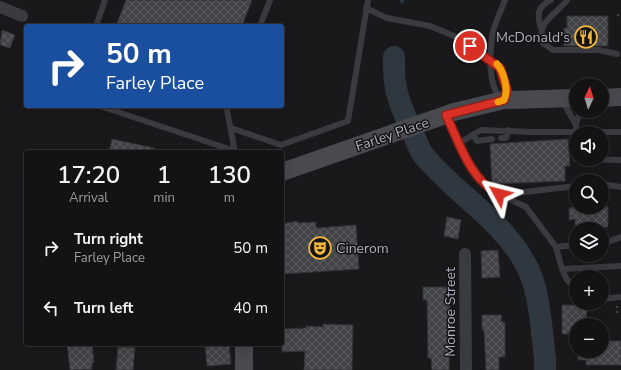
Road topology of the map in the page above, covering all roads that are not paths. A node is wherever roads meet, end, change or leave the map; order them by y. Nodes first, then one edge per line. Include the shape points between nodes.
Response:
1 (105, 0) edge
2 (270, 0) edge
3 (368, 0) edge
4 (505, 0) edge
5 (551, 0) edge
6 (567, 0) edge
7 (0, 7) edge
8 (366, 8) junction
9 (22, 16) dead end
10 (97, 24) edge
11 (261, 24) edge
12 (541, 29) junction
13 (617, 54) dead end
14 (492, 61) junction
15 (568, 98) edge
16 (609, 98) edge
17 (621, 98) edge
18 (504, 100) junction
19 (106, 108) edge
20 (228, 108) edge
21 (446, 115) junction
22 (578, 118) edge
23 (576, 125) joint
24 (231, 128) junction
25 (509, 130) junction
26 (569, 132) edge
27 (609, 132) edge
28 (621, 132) edge
29 (473, 135) junction
30 (501, 138) dead end
31 (492, 139) dead end
32 (459, 143) junction
33 (232, 150) edge
34 (235, 150) edge
35 (609, 160) edge
36 (621, 160) edge
37 (284, 171) edge
38 (609, 185) edge
39 (569, 187) edge
40 (621, 187) edge
41 (499, 194) junction
42 (621, 237) edge
43 (609, 241) edge
44 (556, 246) junction
45 (569, 246) edge
46 (465, 254) dead end
47 (621, 266) edge
48 (562, 269) junction
49 (569, 282) edge
50 (621, 298) edge
51 (609, 299) edge
52 (244, 346) edge
53 (244, 370) edge
54 (466, 370) edge

1 - 10 lane
2 - 11 lane
3 - 8 lane
4 - 14 lane via 492,35
5 - 12 lane via 539,9
6 - 12 lane via 547,19
7 - 9 street
8 - 14 lane via 387,18 430,26 459,38
8 - 24 lane via 348,121 280,145
12 - 13 lane via 543,43 554,50 599,50
14 - 18 lane via 490,72 496,93
14 - 18 lane via 500,68 507,90
15 - 18 main road, Farley Place
15 - 23 lane
16 - 17 main road
18 - 21 main road, Farley Place
19 - 33 lane
20 - 24 lane
21 - 32 lane
21 - 37 main road, Farley Place
22 - 23 lane
24 - 34 lane
25 - 26 lane
25 - 29 lane via 482,130
25 - 30 lane via 506,138
27 - 28 lane
29 - 31 lane via 477,141
29 - 32 lane
32 - 41 lane via 480,179 490,190
35 - 36 lane
38 - 40 lane
39 - 41 lane
41 - 44 lane via 526,207
42 - 43 lane
44 - 45 lane
44 - 48 lane
46 - 54 street, Monroe Street
47 - 48 lane
48 - 49 lane
50 - 51 lane
52 - 53 main road

